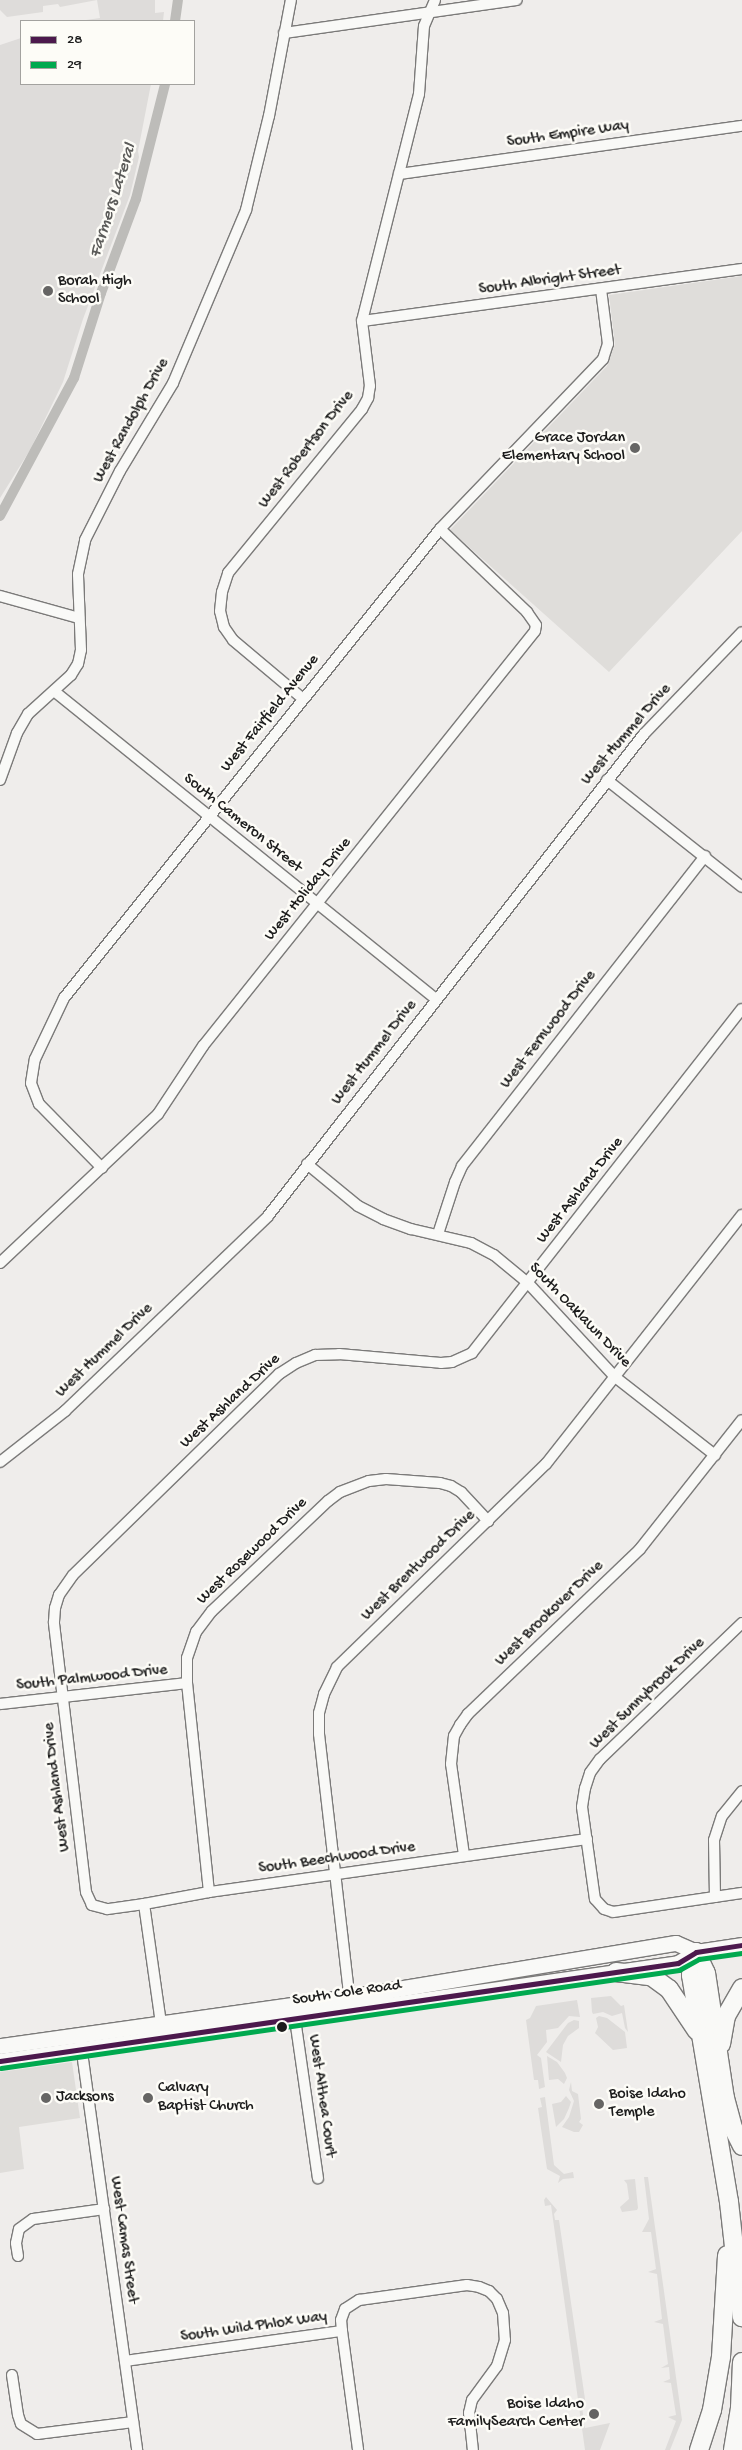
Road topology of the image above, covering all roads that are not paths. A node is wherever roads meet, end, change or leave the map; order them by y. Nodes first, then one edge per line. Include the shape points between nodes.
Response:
1 (291, 0) edge
2 (435, 0) edge
3 (517, 0) edge
4 (430, 12) junction
5 (284, 33) junction
6 (742, 126) edge
7 (398, 174) junction
8 (742, 269) edge
9 (601, 289) junction
10 (362, 321) junction
11 (440, 529) junction
12 (0, 596) edge
13 (79, 618) junction
14 (742, 632) edge
15 (54, 691) junction
16 (302, 698) junction
17 (0, 780) edge
18 (607, 780) junction
19 (209, 816) junction
20 (704, 856) junction
21 (742, 887) edge
22 (318, 904) junction
23 (436, 999) junction
24 (742, 1009) edge
25 (306, 1164) junction
26 (102, 1168) junction
27 (742, 1215) edge
28 (438, 1234) junction
29 (0, 1263) edge
30 (528, 1283) junction
31 (615, 1377) junction
32 (742, 1420) edge
33 (715, 1455) junction
34 (0, 1462) edge
35 (488, 1521) junction
36 (742, 1623) edge
37 (187, 1683) junction
38 (63, 1696) junction
39 (0, 1704) edge
40 (742, 1791) edge
41 (587, 1839) junction
42 (464, 1855) junction
43 (336, 1875) junction
44 (209, 1892) junction
45 (742, 1894) edge
46 (716, 1897) junction
47 (144, 1904) junction
48 (92, 1905) joint
49 (742, 1945) edge
50 (696, 1952) junction
51 (616, 1972) junction
52 (742, 1988) edge
53 (350, 2004) junction
54 (223, 2015) junction
55 (295, 2019) junction
56 (161, 2023) junction
57 (193, 2034) junction
58 (702, 2037) junction
59 (81, 2042) junction
60 (0, 2046) edge
61 (719, 2054) junction
62 (0, 2061) edge
63 (742, 2146) edge
64 (318, 2178) dead end
65 (729, 2202) junction
66 (104, 2209) junction
67 (18, 2256) dead end
68 (742, 2317) edge
69 (342, 2331) junction
70 (125, 2361) junction
71 (742, 2362) edge
72 (12, 2375) dead end
73 (133, 2422) junction
74 (137, 2450) edge
75 (358, 2450) edge
76 (473, 2450) edge
77 (699, 2450) edge
78 (733, 2450) edge

1 - 5 street, West Randolph Drive
2 - 4 street, West Robertson Drive
3 - 4 street
4 - 5 street
4 - 7 street, West Robertson Drive via 424,26 418,94
5 - 13 street, West Randolph Drive via 269,116 246,210 173,383 120,471 85,540 78,574
6 - 7 street, South Empire Way
7 - 10 street, West Robertson Drive
8 - 9 street, South Albright Street
9 - 10 street, South Albright Street
9 - 11 street, West Fairfield Avenue via 608,344 603,359
10 - 16 street, West Robertson Drive via 370,386 368,398 228,573 222,592 220,611 224,627 233,640
11 - 16 street, West Fairfield Avenue
11 - 22 street, West Holiday Drive via 527,612 536,625 535,631
12 - 13 street
13 - 15 street, West Randolph Drive via 81,650 78,664
14 - 18 street, West Hummel Drive via 644,734
15 - 17 street, West Randolph Drive via 28,714 17,733
15 - 19 street, South Cameron Street
16 - 19 street, West Fairfield Avenue
18 - 20 street
18 - 23 street, West Hummel Drive
19 - 22 street, South Cameron Street
19 - 26 street, West Fairfield Avenue via 72,986 35,1059 31,1083 39,1104
20 - 21 street
20 - 28 street, West Fernwood Drive via 462,1166
22 - 23 street, South Cameron Street
22 - 26 street, West Holiday Drive via 203,1046 158,1114
23 - 25 street, West Hummel Drive
24 - 30 street, West Ashland Drive
25 - 28 street, South Oaklawn Drive via 358,1206 383,1220
25 - 34 street, West Hummel Drive via 268,1216 65,1410
26 - 29 street, West Holiday Drive
27 - 31 street, West Brentwood Drive
28 - 30 street, South Oaklawn Drive via 484,1248
30 - 31 street, South Oaklawn Drive
30 - 38 street, West Ashland Drive via 481,1343 462,1359 440,1363 339,1354 314,1356 296,1362 279,1374 65,1584 57,1601 54,1622
31 - 33 street, South Oaklawn Drive
31 - 35 street, West Brentwood Drive via 546,1464
32 - 33 street, West Brookover Drive
33 - 42 street, West Brookover Drive via 640,1548 460,1725 454,1736 451,1764
35 - 37 street, West Rosewood Drive via 460,1492 440,1483 386,1479 369,1481 340,1492 212,1611 196,1632 187,1658
35 - 43 street, West Brentwood Drive via 347,1656 337,1667 324,1694 319,1713 319,1734
36 - 41 street, West Sunnybrook Drive via 590,1773 582,1807
37 - 38 street, South Palmwood Drive
37 - 44 street, West Rosewood Drive
38 - 39 street, South Palmwood Drive
38 - 48 street, West Ashland Drive via 86,1892
40 - 46 street via 722,1816 714,1840
41 - 42 street, South Beechwood Drive
41 - 46 street, West Sunnybrook Drive via 595,1899 604,1910 613,1912
42 - 43 street, South Beechwood Drive
43 - 44 street, South Beechwood Drive
43 - 53 street, West Brentwood Drive
44 - 47 street, South Beechwood Drive
45 - 46 street
47 - 48 street, South Beechwood Drive via 107,1909
47 - 56 street
49 - 50 main road, South Cole Road
50 - 51 main road, South Cole Road via 678,1963
50 - 53 main road, South Cole Road via 676,1943
50 - 58 highway via 691,1975
50 - 61 highway via 706,1974
51 - 53 main road, South Cole Road
51 - 58 highway via 651,1976 669,1989
52 - 61 highway via 726,2016
53 - 54 main road, South Cole Road
53 - 55 main road, South Cole Road
54 - 56 main road, South Cole Road
54 - 57 main road via 214,2024 199,2026
55 - 57 main road, South Cole Road
55 - 64 street, West Althea Court
56 - 59 main road, South Cole Road
57 - 59 main road, South Cole Road
58 - 65 highway
59 - 60 main road, South Cole Road
59 - 62 main road, South Cole Road
59 - 66 street, West Camas Street
61 - 63 highway via 733,2128
65 - 68 highway
65 - 77 highway via 721,2357 712,2410
66 - 67 street via 33,2219 19,2229 16,2242
66 - 70 street, West Camas Street
69 - 70 street, South Wild Phlox Way
69 - 75 street
69 - 76 street, South Wild Phlox Way via 345,2309 360,2300 467,2285 489,2291 503,2312 505,2340 497,2366 472,2400 469,2413
70 - 73 street, West Camas Street
71 - 78 highway via 740,2408
72 - 73 street via 21,2424 37,2434
73 - 74 street, West Camas Street

